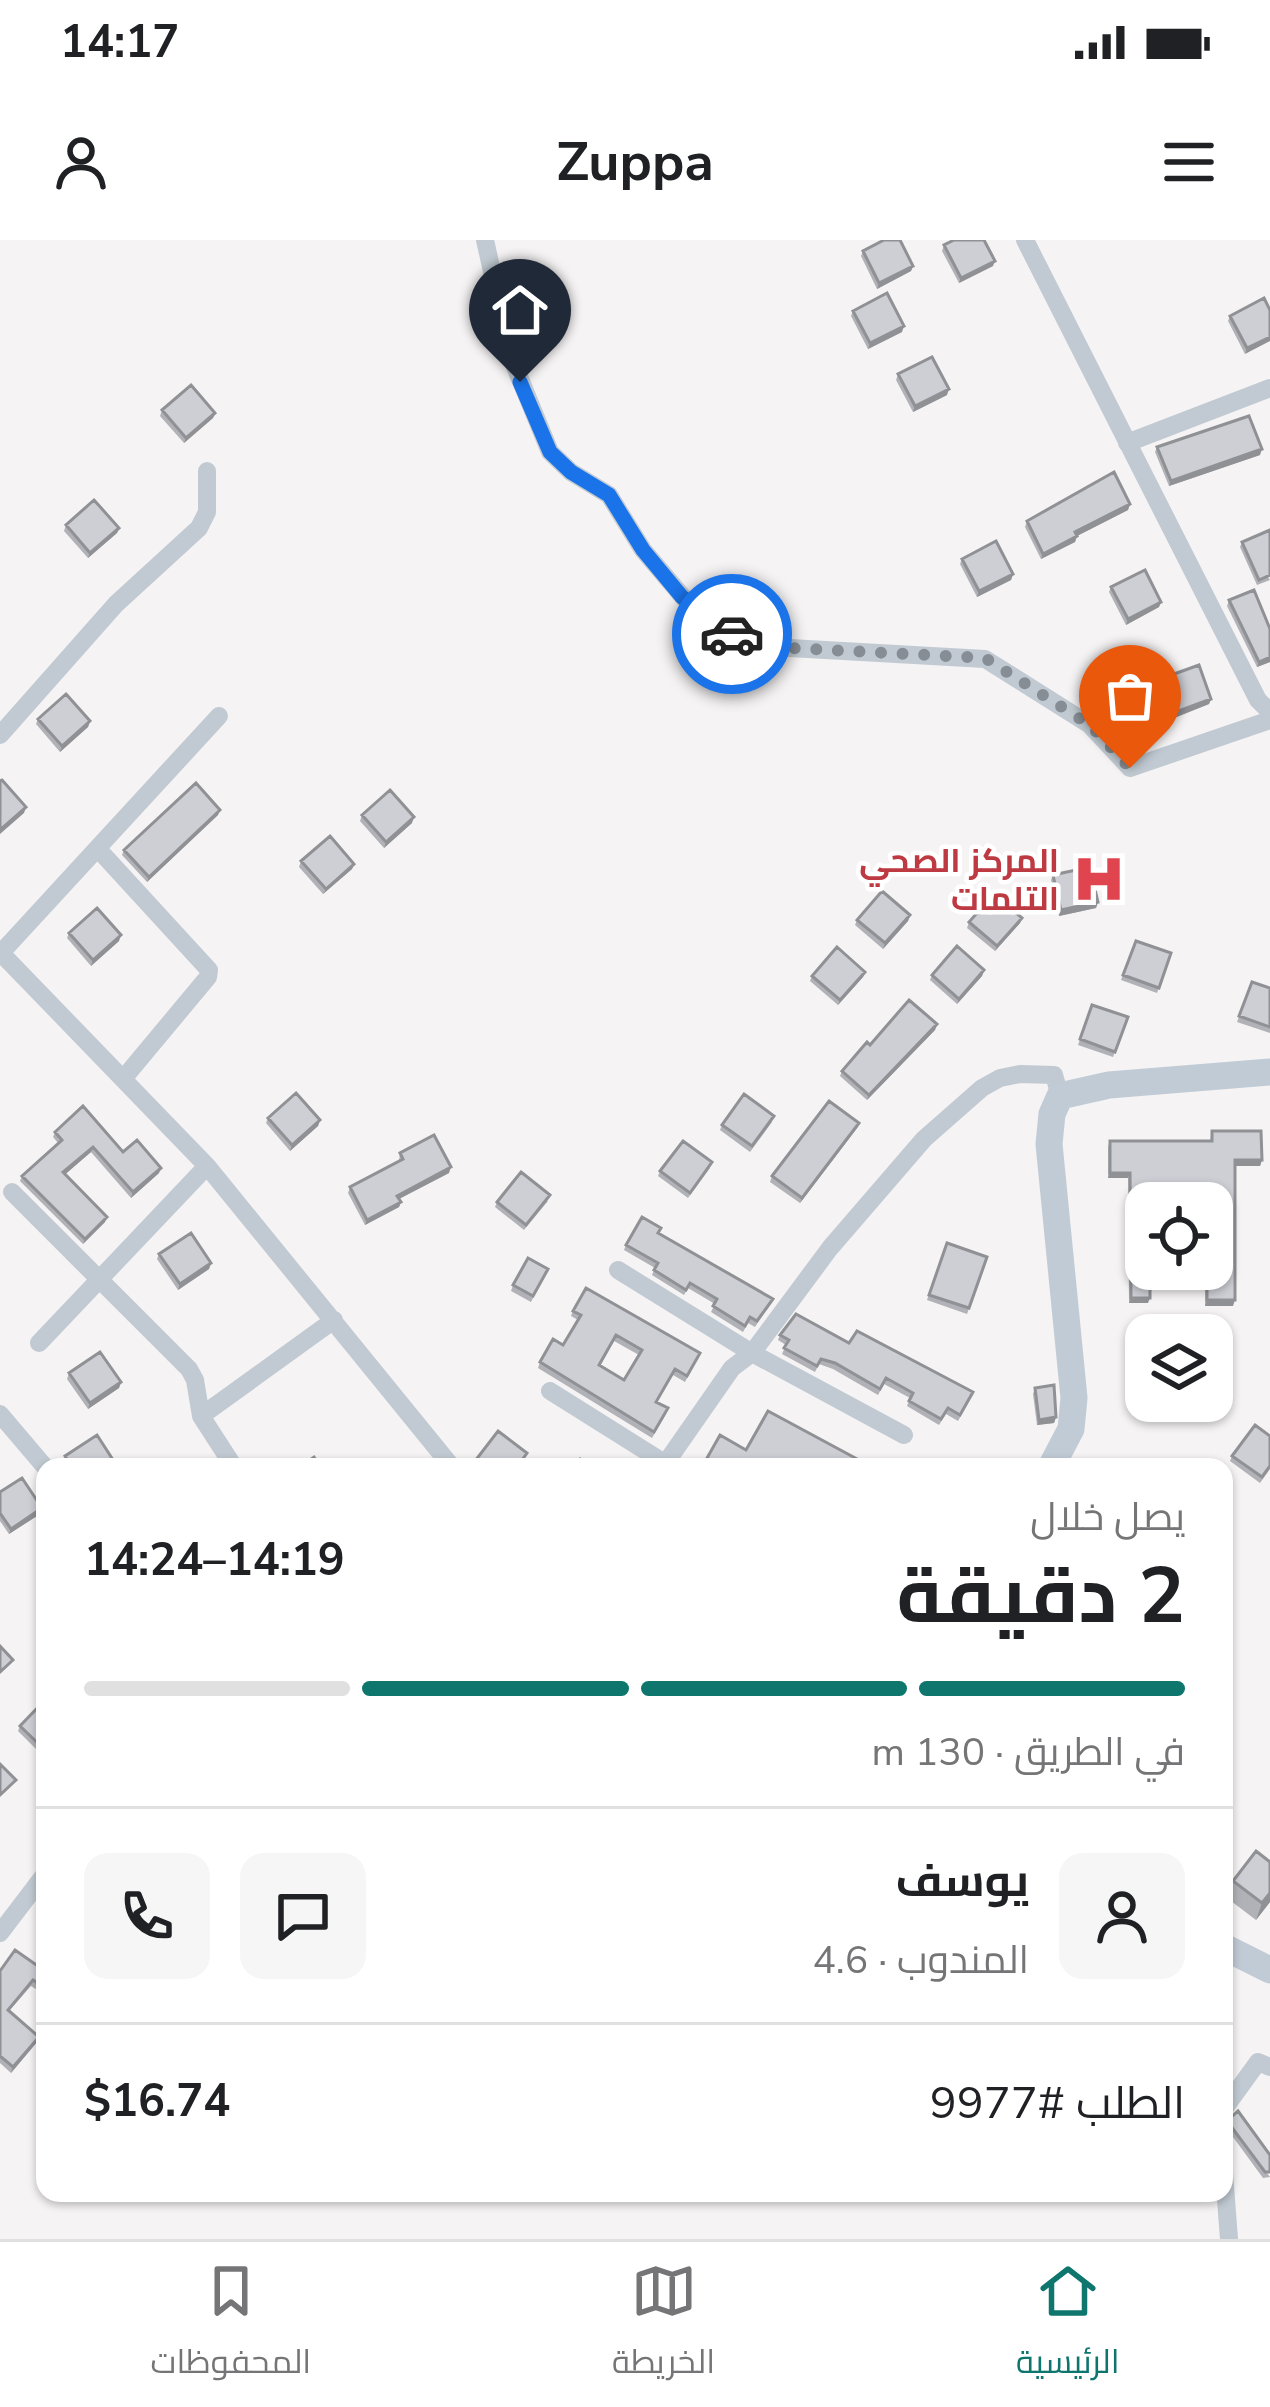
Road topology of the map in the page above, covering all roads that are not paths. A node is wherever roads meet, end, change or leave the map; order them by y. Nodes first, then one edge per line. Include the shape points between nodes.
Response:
1 (485, 240) edge
2 (1025, 240) edge
3 (1270, 388) edge
4 (1127, 443) junction
5 (207, 471) dead end
6 (219, 716) dead end
7 (1270, 716) edge
8 (0, 735) edge
9 (98, 849) junction
10 (0, 953) edge
11 (1270, 1072) edge
12 (124, 1079) junction
13 (1060, 1096) junction
14 (207, 1166) junction
15 (12, 1192) dead end
16 (618, 1270) dead end
17 (98, 1280) junction
18 (334, 1319) junction
19 (39, 1342) dead end
20 (752, 1353) junction
21 (550, 1391) dead end
22 (0, 1414) edge
23 (200, 1416) junction
24 (904, 1435) dead end
25 (37, 1458) edge
26 (228, 1458) edge
27 (445, 1458) edge
28 (654, 1458) edge
29 (671, 1458) edge
30 (1056, 1458) edge
31 (36, 1886) edge
32 (0, 1933) edge
33 (1233, 1952) edge
34 (1270, 1970) edge
35 (1270, 2067) edge
36 (1233, 2097) edge
37 (1226, 2202) edge
38 (1229, 2239) edge

1 - 7 street via 511,357 550,452 609,495 682,597 725,632 772,647 985,658 1090,725 1130,768
2 - 4 street
3 - 4 street
4 - 7 street
5 - 8 street via 199,528 116,604
6 - 9 street
9 - 10 street
9 - 12 street via 209,970
10 - 12 street
11 - 13 street
12 - 14 street
13 - 20 street via 1054,1075 1020,1074 982,1088 908,1157
13 - 30 street via 1049,1144 1074,1398 1071,1429
14 - 17 street
14 - 18 street
15 - 17 street
16 - 20 street
17 - 19 street
17 - 23 street via 188,1369
18 - 23 street
18 - 27 street
20 - 24 street
20 - 29 street via 732,1368
21 - 28 street
22 - 25 street
23 - 26 street
31 - 32 street
33 - 34 street
35 - 36 street via 1258,2062
37 - 38 street

